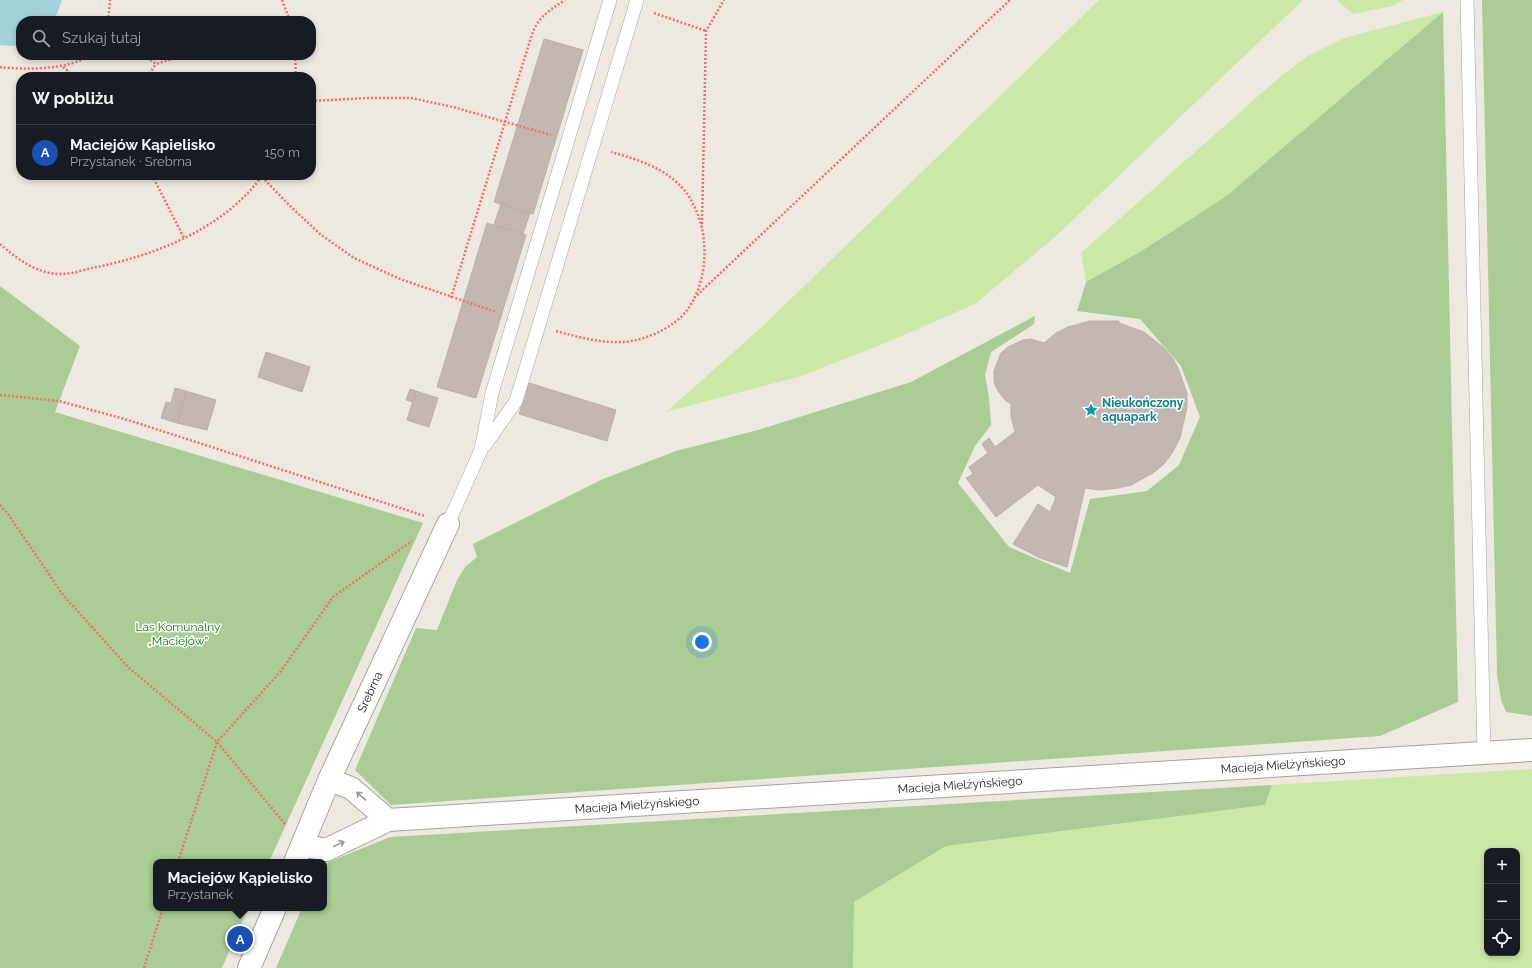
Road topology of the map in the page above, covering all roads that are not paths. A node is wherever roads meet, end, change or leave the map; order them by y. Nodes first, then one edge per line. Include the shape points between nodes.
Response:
1 (610, 0) edge
2 (1467, 0) edge
3 (636, 3) edge
4 (481, 450) junction
5 (448, 524) joint
6 (1532, 750) edge
7 (1484, 753) junction
8 (329, 780) junction
9 (388, 820) junction
10 (299, 853) edge
11 (274, 911) edge
12 (249, 968) edge

1 - 4 lane via 492,393
2 - 7 lane
3 - 4 lane via 516,401
4 - 5 lane
5 - 8 street, Srebrna
6 - 7 street, Macieja Mielżyńskiego
7 - 9 street, Macieja Mielżyńskiego
9 -> 8 street via 351,788
8 - 10 street, Srebrna
10 -> 9 street, Macieja Mielżyńskiego via 326,850
11 - 12 street

